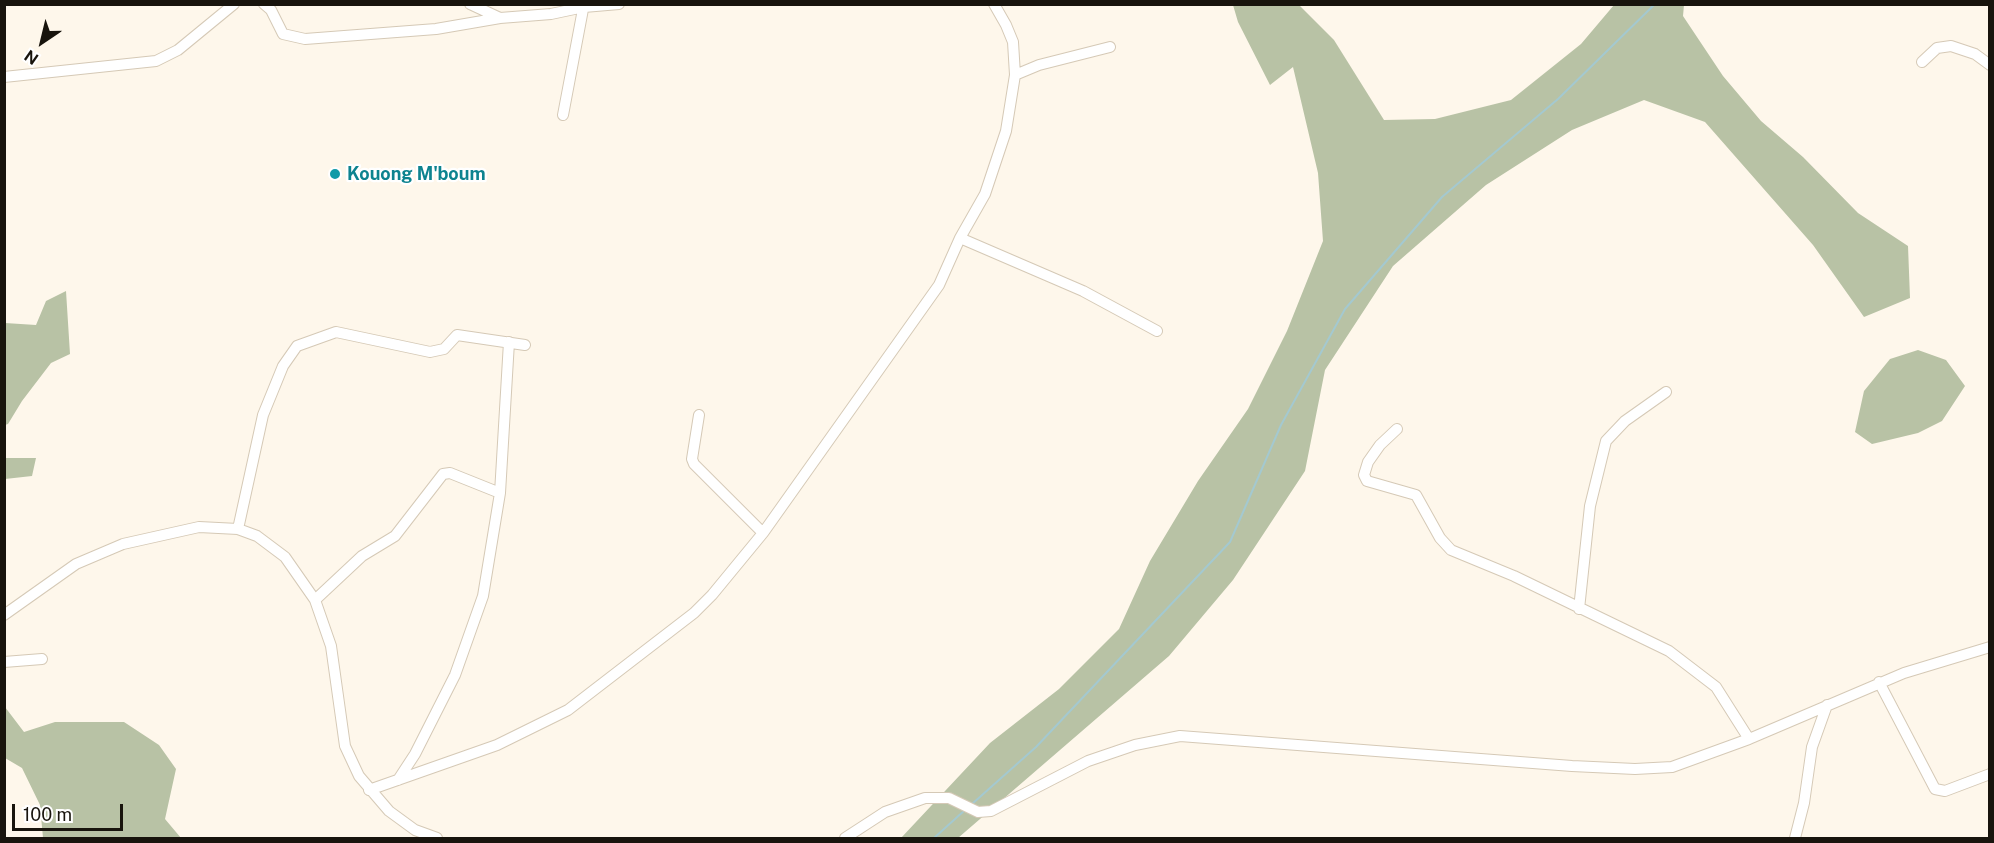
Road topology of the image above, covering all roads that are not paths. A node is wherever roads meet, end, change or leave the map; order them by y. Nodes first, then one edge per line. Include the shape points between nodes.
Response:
1 (234, 4) edge
2 (264, 4) edge
3 (619, 4) edge
4 (994, 4) edge
5 (470, 5) edge
6 (584, 6) edge
7 (500, 18) junction
8 (461, 25) junction
9 (1110, 47) dead end
10 (1922, 62) dead end
11 (1989, 65) edge
12 (1015, 75) junction
13 (4, 77) edge
14 (563, 115) dead end
15 (960, 238) junction
16 (1157, 331) dead end
17 (509, 342) junction
18 (525, 345) dead end
19 (1666, 392) dead end
20 (699, 415) dead end
21 (1397, 429) dead end
22 (500, 493) junction
23 (238, 529) junction
24 (763, 533) junction
25 (315, 600) junction
26 (1579, 609) junction
27 (4, 615) edge
28 (1989, 646) edge
29 (42, 659) dead end
30 (4, 663) edge
31 (1879, 682) junction
32 (1827, 705) junction
33 (1749, 739) junction
34 (1989, 774) edge
35 (398, 780) junction
36 (369, 790) junction
37 (437, 838) edge
38 (845, 838) edge
39 (1795, 838) edge

1 - 13 street via 185,45 156,62
2 - 8 street via 279,29 291,38 319,39
3 - 6 street
4 - 12 street via 1013,42
5 - 7 street
5 - 8 street
6 - 7 street via 551,14
6 - 14 street
7 - 8 street
9 - 12 street
10 - 11 street via 1933,50 1952,46 1975,54
12 - 15 street via 997,162 985,194
15 - 16 street via 1083,291
15 - 24 street via 939,285
17 - 18 street
17 - 22 street
17 - 23 street via 457,335 440,351 430,352 336,332 297,346 283,366 263,415
19 - 26 street via 1625,421 1606,441 1590,506
20 - 24 street via 694,464
21 - 26 street via 1368,462 1364,475 1367,481 1416,495 1451,550
22 - 25 street via 450,473 443,474 395,536 362,556
22 - 35 street via 483,596 468,641 415,754
23 - 25 street via 257,536 285,557
23 - 27 street via 199,528 123,544 76,564
24 - 35 street via 694,613 568,710 497,745
25 - 36 street via 332,646 345,746
26 - 33 street via 1670,651 1697,671 1716,687
28 - 31 street
29 - 30 street
31 - 32 street
31 - 34 street via 1935,789 1945,790
32 - 33 street
32 - 39 street via 1812,747
33 - 38 street via 1672,767 1635,769 1191,736 1169,738 1088,761 991,811 978,812 949,798 925,798 885,812
35 - 36 street
36 - 37 street via 407,825

